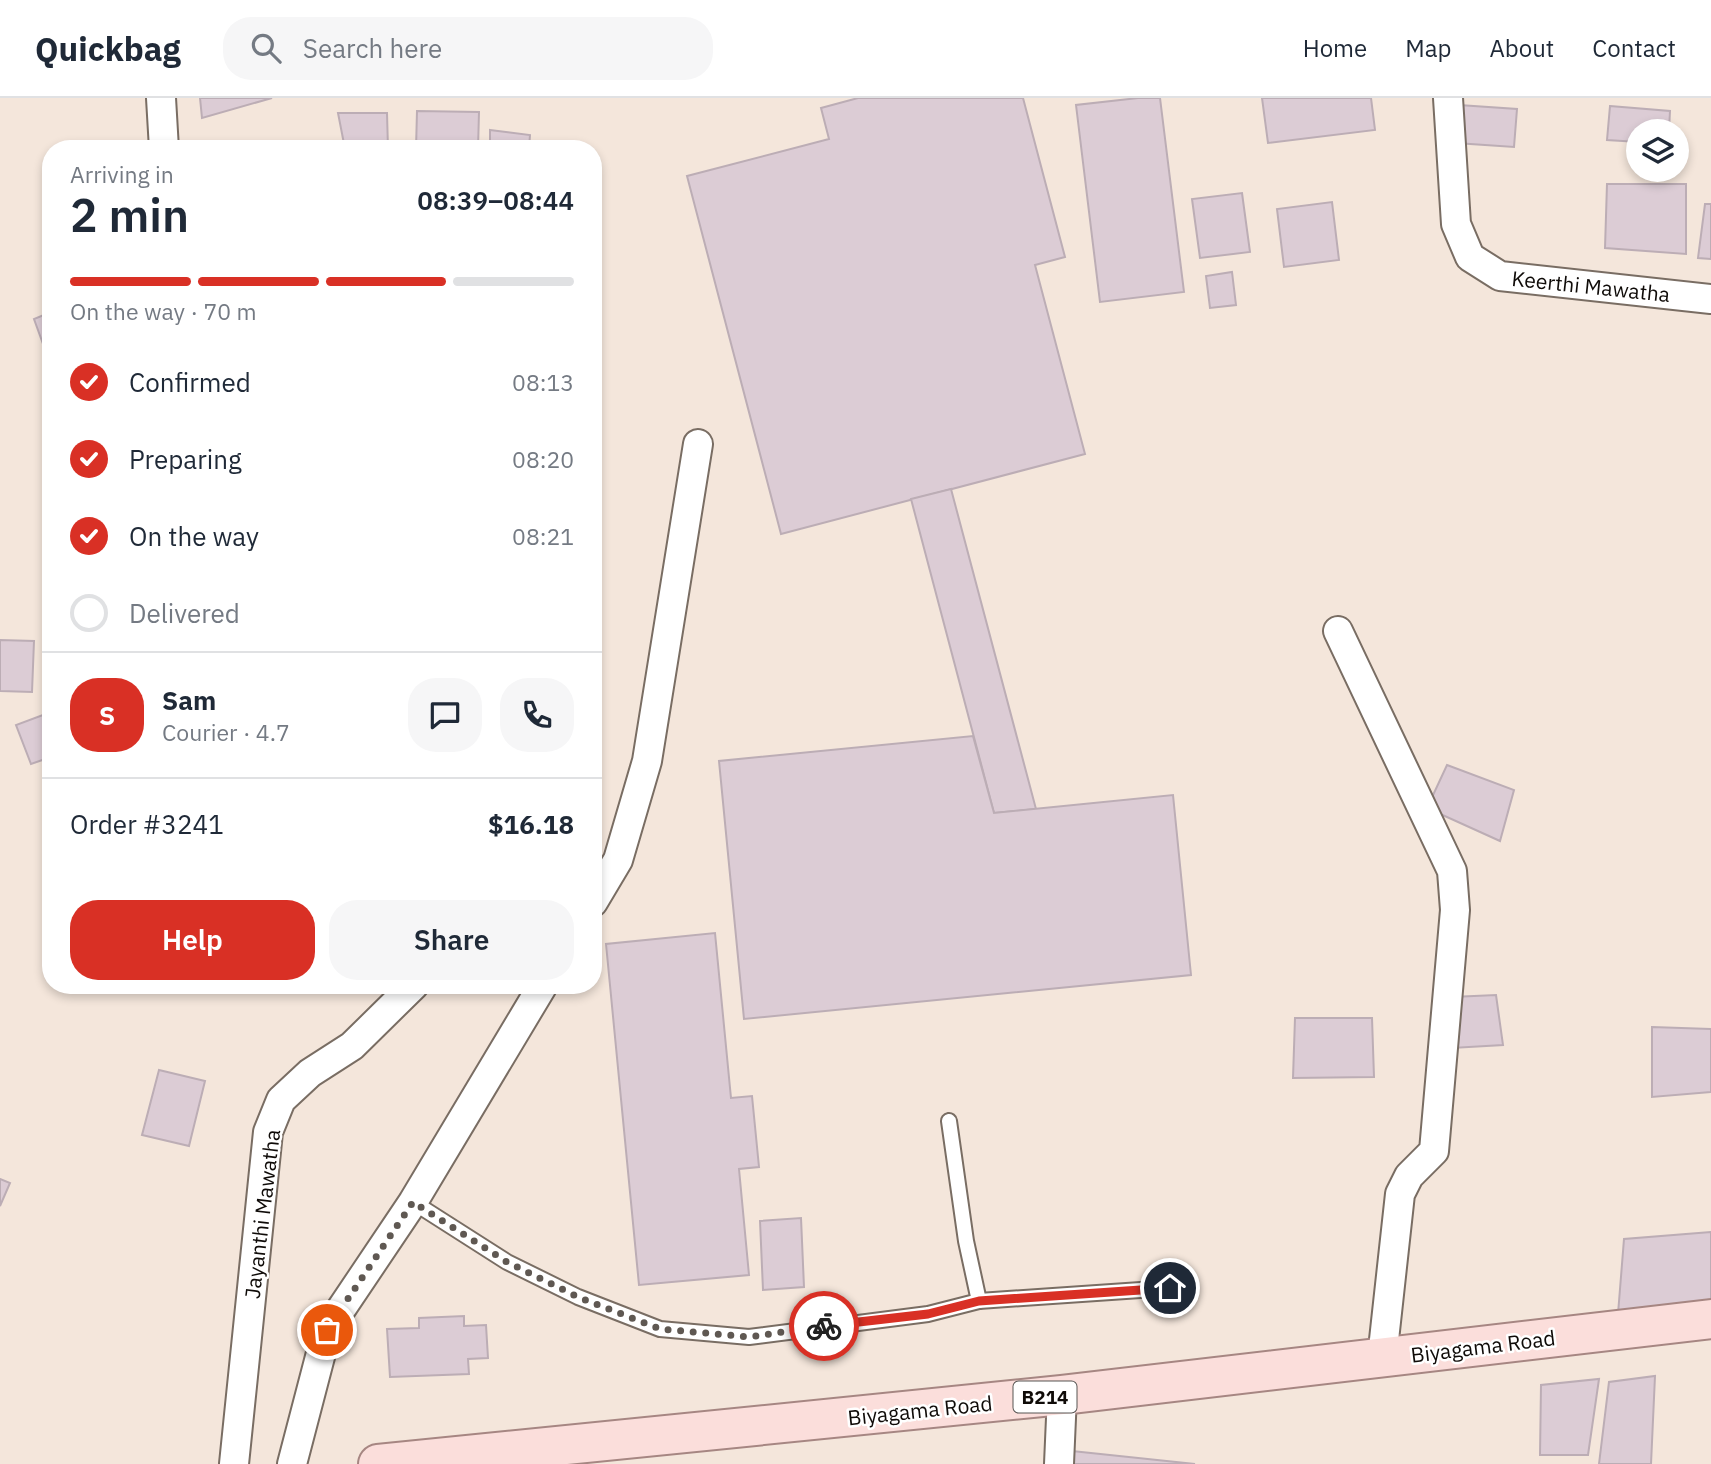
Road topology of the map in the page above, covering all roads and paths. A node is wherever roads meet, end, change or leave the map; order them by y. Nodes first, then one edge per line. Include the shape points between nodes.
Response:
1 (161, 98) edge
2 (1448, 98) edge
3 (163, 140) edge
4 (1711, 299) edge
5 (698, 444) dead end
6 (1338, 631) dead end
7 (602, 887) edge
8 (405, 994) edge
9 (538, 994) edge
10 (949, 1121) dead end
11 (413, 1202) junction
12 (1170, 1288) dead end
13 (979, 1301) junction
14 (1711, 1320) edge
15 (1382, 1358) junction
16 (1062, 1395) junction
17 (234, 1464) edge
18 (292, 1464) edge
19 (378, 1464) edge
20 (1059, 1464) edge

1 - 3 street
2 - 4 street, Keerthi Mawatha via 1456,223 1470,257 1500,276
5 - 7 street via 647,761 618,860
6 - 15 street via 1452,871 1455,910 1434,1151 1409,1176 1400,1194
8 - 17 street, Jayanthi Mawatha via 352,1046 310,1073 281,1100 268,1132
9 - 11 street
10 - 13 lane
11 - 13 lane via 507,1262 578,1297 660,1329 749,1337 928,1314
11 - 18 street via 327,1330
12 - 13 lane
14 - 15 main road, Biyagama Road / B214
15 - 16 main road, Biyagama Road / B214
16 - 19 main road, Biyagama Road / B214
16 - 20 street

